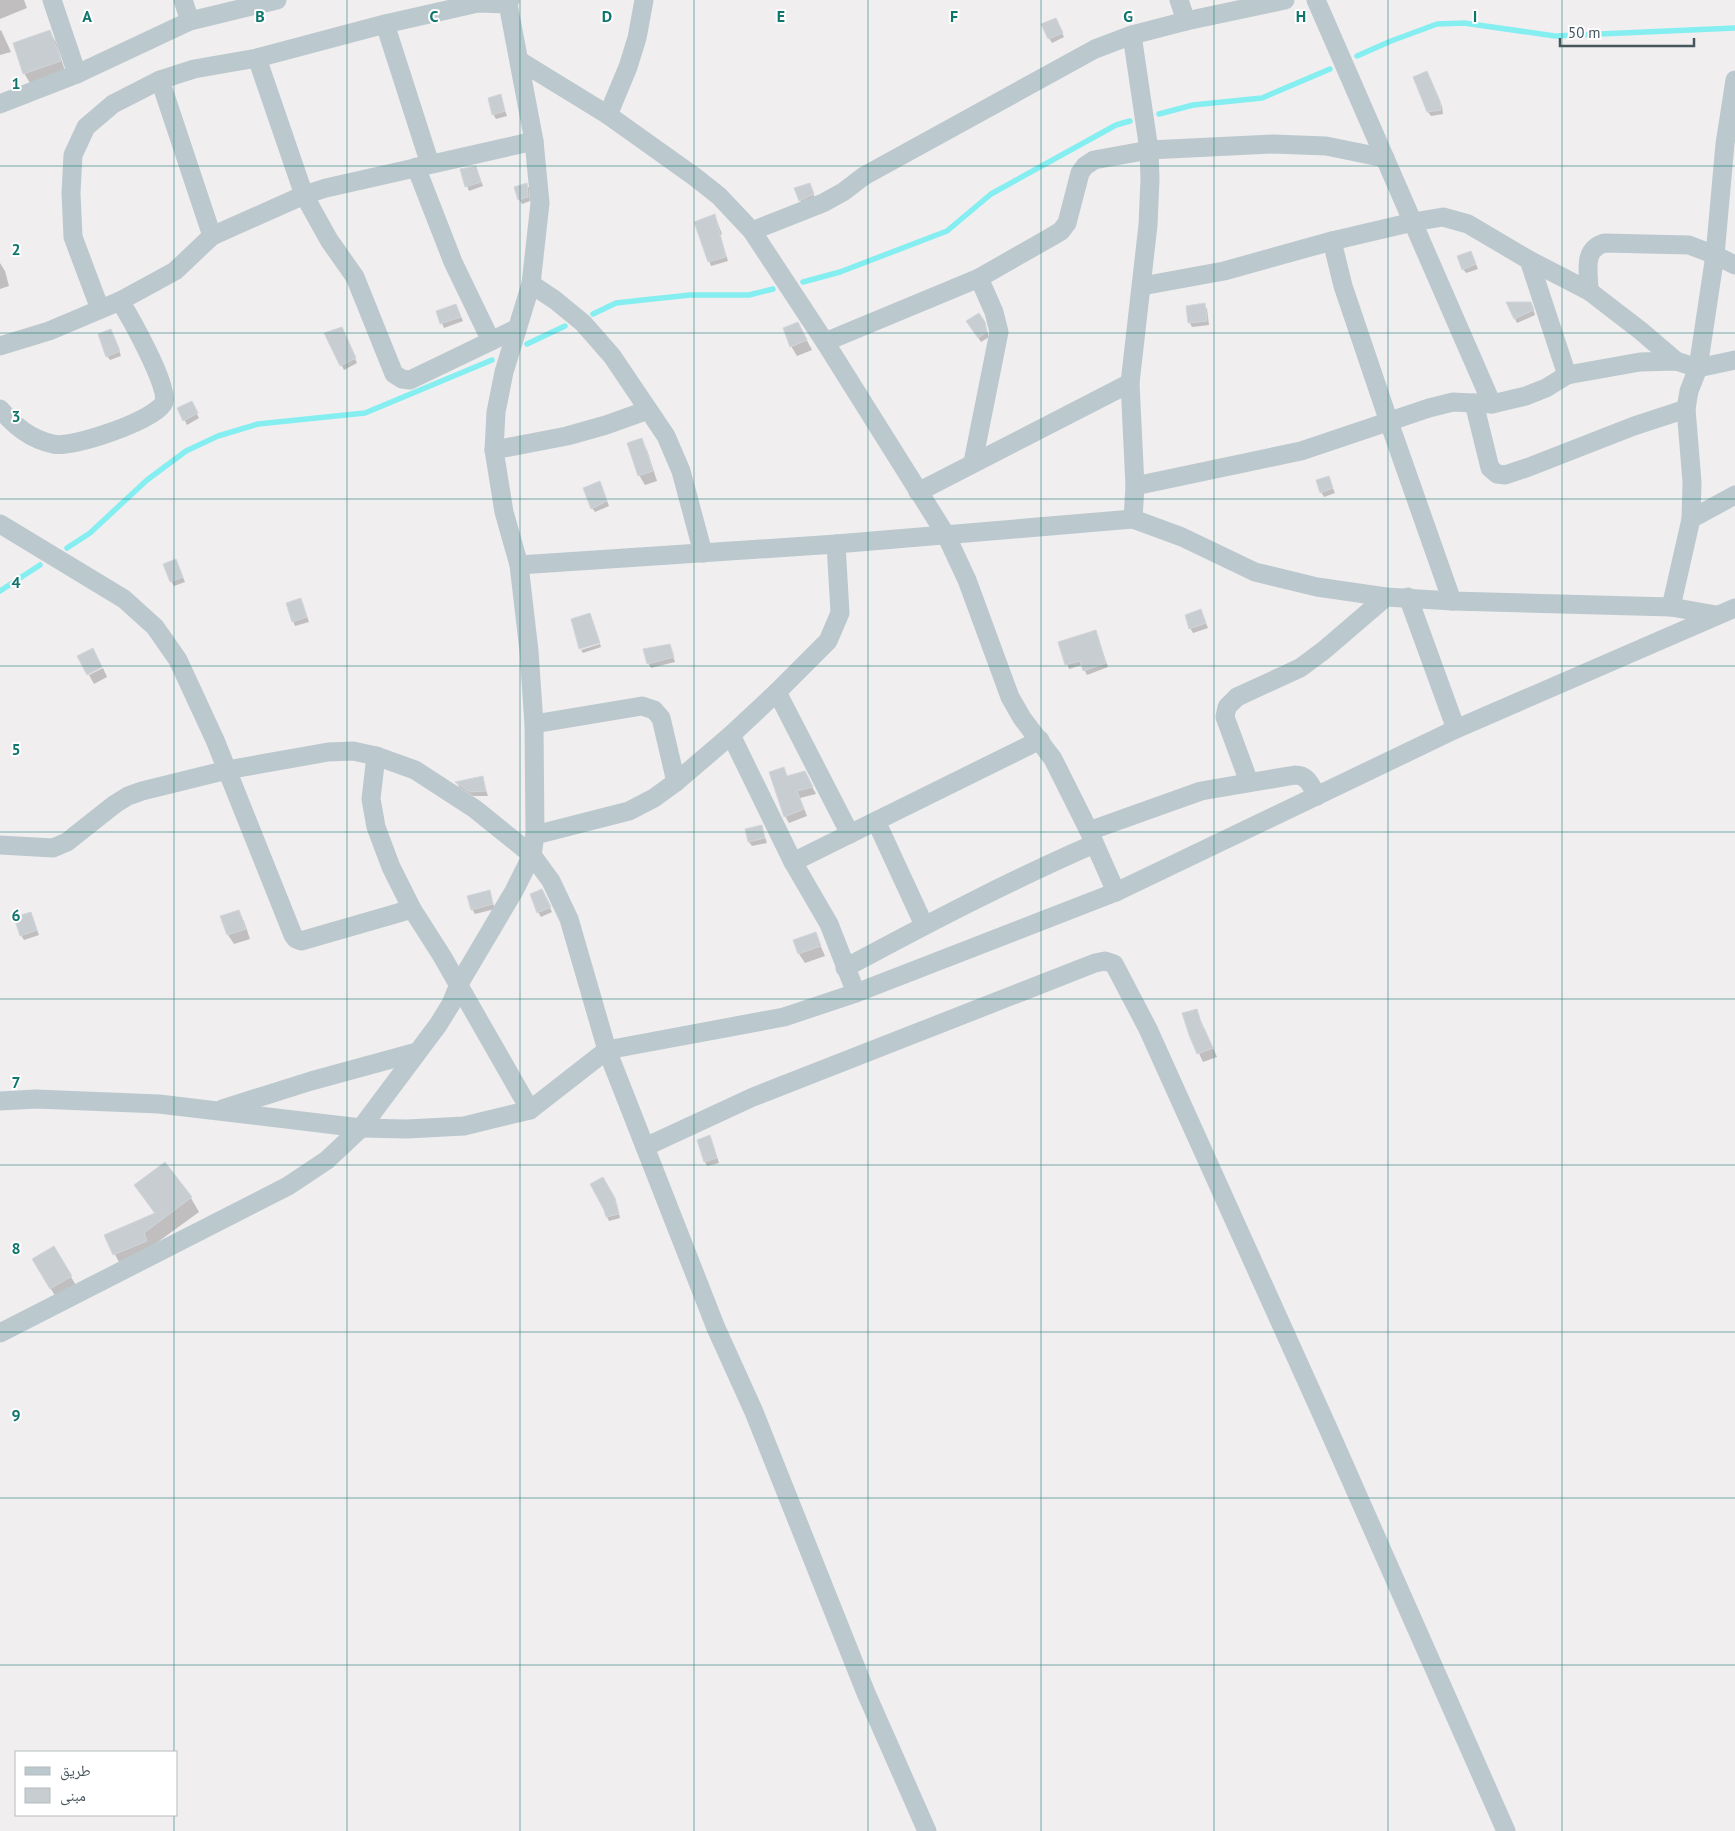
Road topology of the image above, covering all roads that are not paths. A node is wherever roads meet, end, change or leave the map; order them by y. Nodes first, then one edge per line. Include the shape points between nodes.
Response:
1 (52, 0) edge
2 (183, 0) edge
3 (277, 0) edge
4 (644, 0) edge
5 (1179, 0) edge
6 (1285, 0) edge
7 (1316, 0) edge
8 (476, 2) edge
9 (509, 2) edge
10 (190, 21) junction
11 (1186, 21) junction
12 (384, 24) junction
13 (1132, 35) junction
14 (256, 58) junction
15 (520, 61) junction
16 (77, 74) junction
17 (160, 80) junction
18 (1735, 80) edge
19 (0, 104) edge
20 (608, 115) junction
21 (534, 141) junction
22 (1149, 150) junction
23 (1385, 158) junction
24 (423, 165) junction
25 (304, 195) junction
26 (1727, 208) edge
27 (1413, 222) junction
28 (752, 231) junction
29 (212, 236) junction
30 (1332, 241) junction
31 (1715, 255) junction
32 (1529, 260) junction
33 (1735, 265) edge
34 (979, 278) junction
35 (531, 284) junction
36 (1142, 286) junction
37 (1589, 291) junction
38 (120, 302) junction
39 (100, 309) junction
40 (516, 329) junction
41 (491, 341) junction
42 (825, 342) junction
43 (0, 346) edge
44 (1735, 360) edge
45 (1676, 361) junction
46 (1698, 368) junction
47 (1567, 375) junction
48 (1130, 384) junction
49 (1483, 404) junction
50 (0, 409) edge
51 (1686, 409) junction
52 (648, 410) junction
53 (1389, 422) junction
54 (494, 450) junction
55 (973, 462) junction
56 (1135, 486) junction
57 (918, 492) junction
58 (1735, 495) edge
59 (1133, 519) junction
60 (1691, 519) junction
61 (0, 524) edge
62 (946, 535) junction
63 (836, 544) junction
64 (703, 553) junction
65 (519, 566) junction
66 (1386, 597) junction
67 (1408, 597) junction
68 (1452, 601) junction
69 (1671, 607) junction
70 (1735, 608) edge
71 (1716, 615) junction
72 (777, 692) junction
73 (534, 724) junction
74 (1456, 729) junction
75 (731, 735) junction
76 (1040, 740) junction
77 (376, 756) junction
78 (227, 770) junction
79 (676, 782) junction
80 (1249, 782) junction
81 (1316, 796) junction
82 (876, 821) junction
83 (850, 834) junction
84 (535, 835) junction
85 (1092, 838) junction
86 (0, 845) edge
87 (532, 855) junction
88 (793, 862) junction
89 (1116, 892) junction
90 (412, 909) junction
91 (924, 925) junction
92 (846, 968) junction
93 (459, 984) junction
94 (856, 992) junction
95 (607, 1050) junction
96 (417, 1052) junction
97 (0, 1101) edge
98 (530, 1110) junction
99 (216, 1111) junction
100 (361, 1128) junction
101 (645, 1147) junction
102 (0, 1333) edge
103 (927, 1831) edge
104 (1506, 1831) edge

1 - 16 street
2 - 10 street
3 - 10 street
4 - 20 street via 628,68
5 - 11 street
6 - 11 street
7 - 23 street
8 - 9 street
8 - 12 street
9 - 15 street
10 - 16 street
11 - 13 street
12 - 14 street
12 - 24 street
13 - 22 street
13 - 28 street via 1095,49 864,176 844,192
14 - 17 street via 194,68
14 - 25 street
15 - 20 street
15 - 21 street
16 - 19 street
17 - 29 street
17 - 39 street via 113,104 86,127 73,155 73,237
18 - 26 street via 1725,144
20 - 28 street via 720,196
21 - 24 street
21 - 35 street via 540,203
22 - 23 street via 1273,144 1326,146
22 - 34 street via 1094,160 1085,166 1080,173 1067,223 1061,230
22 - 36 street via 1148,225
23 - 27 street
24 - 25 street
24 - 41 street via 454,262
25 - 29 street
25 - 41 street via 329,240 355,277 394,374 402,380 410,380
26 - 31 street
27 - 30 street
27 - 32 street via 1443,217 1468,224
27 - 49 street
28 - 42 street
29 - 38 street via 175,271
30 - 36 street via 1224,270
30 - 53 street via 1343,286
31 - 33 street
31 - 37 street via 1689,244 1604,243 1595,246 1589,255
31 - 46 street
32 - 37 street
32 - 47 street
34 - 42 street
34 - 55 street via 999,332
35 - 40 street
35 - 52 street via 583,323 612,356
36 - 48 street
37 - 45 street
38 - 39 street
38 - 50 street via 162,384 165,400 159,410 88,440 55,445 16,427
39 - 43 street via 49,331
40 - 41 street
40 - 54 street via 496,412
42 - 57 street
44 - 46 street
45 - 46 street
45 - 47 street via 1640,362
46 - 51 street
47 - 49 street via 1526,396
48 - 55 street
48 - 56 street
49 - 51 street via 1490,468 1504,475
49 - 53 street via 1453,402
51 - 60 street via 1692,482
52 - 54 street via 567,436
52 - 64 street via 666,436 681,471
53 - 56 street via 1301,451
53 - 68 street
54 - 65 street via 504,512
55 - 57 street
56 - 59 street
57 - 62 street
58 - 60 street
59 - 62 street
59 - 66 street via 1182,537 1255,572 1317,587
60 - 69 street
61 - 78 street via 124,599 155,627 178,660
62 - 63 street
62 - 76 street via 973,595 1010,697
63 - 64 street
63 - 72 street via 840,613 828,641
64 - 65 street
65 - 73 street
66 - 67 street
66 - 80 street via 1300,668 1237,697 1227,707 1225,717
67 - 68 street
67 - 74 street
68 - 69 street
69 - 71 street
70 - 71 street
71 - 74 street
72 - 75 street
72 - 83 street
73 - 79 street via 642,706 654,710 661,718
73 - 84 street
74 - 81 street
75 - 79 street
75 - 88 street
76 - 82 street
76 - 85 street via 1053,759
77 - 78 street via 353,751 328,752
77 - 87 street via 415,770 475,809
77 - 90 street via 371,798 376,827
78 - 86 street via 128,796 67,842 53,848
78 - 90 street via 296,939 302,941
79 - 84 street via 629,811
80 - 81 street via 1302,775
80 - 85 street via 1201,791
81 - 89 street
82 - 83 street
82 - 91 street
83 - 88 street
84 - 87 street
85 - 89 street
85 - 91 street
87 - 93 street
87 - 95 street via 551,881 569,920
88 - 92 street via 829,924
89 - 94 street
90 - 93 street
91 - 92 street
92 - 94 street
93 - 96 street via 451,1004
93 - 98 street
94 - 95 street via 784,1017
95 - 98 street
95 - 101 street
96 - 99 street
96 - 100 street
97 - 99 street via 36,1099 159,1104
98 - 100 street via 464,1126
99 - 100 street
100 - 102 street via 327,1160 288,1186
101 - 103 street via 866,1693
101 - 104 street via 753,1097 1095,963 1105,961 1114,964 1152,1038 1328,1426

